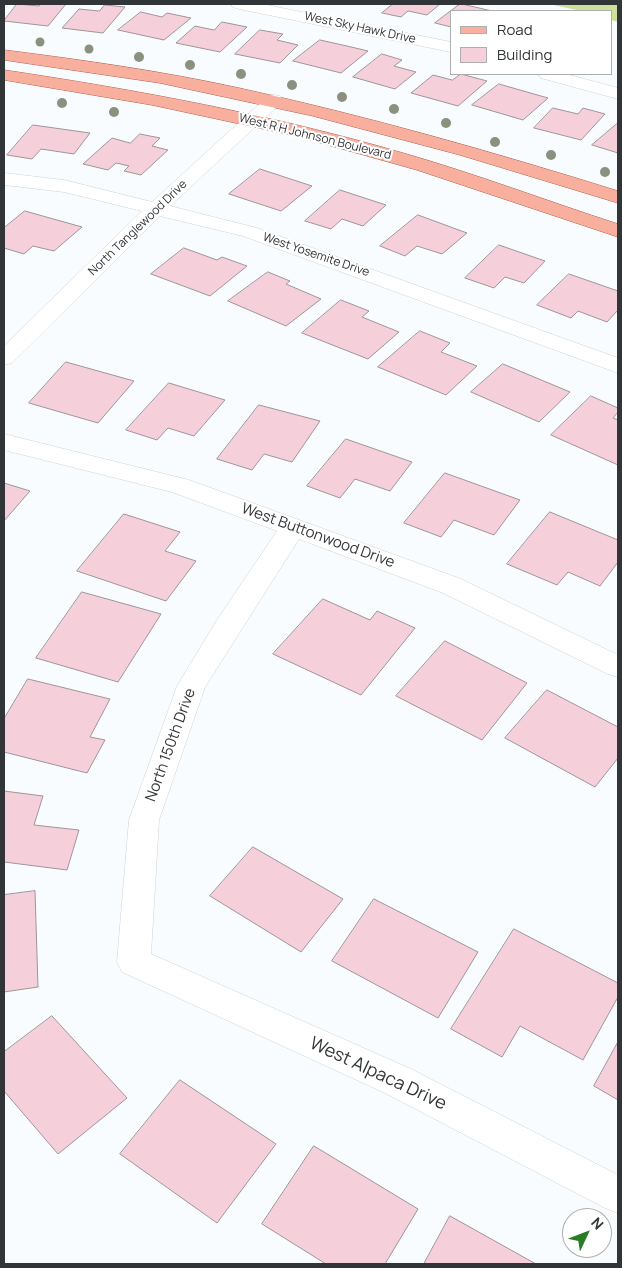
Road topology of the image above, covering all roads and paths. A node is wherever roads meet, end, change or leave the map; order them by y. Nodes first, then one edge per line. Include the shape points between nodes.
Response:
1 (239, 4) edge
2 (450, 47) edge
3 (4, 55) edge
4 (4, 75) edge
5 (551, 75) edge
6 (618, 94) edge
7 (274, 100) junction
8 (253, 120) junction
9 (4, 180) edge
10 (618, 198) edge
11 (157, 208) junction
12 (618, 232) edge
13 (4, 358) edge
14 (618, 366) edge
15 (4, 442) edge
16 (293, 527) junction
17 (618, 666) edge
18 (134, 962) joint
19 (618, 1195) edge

1 - 2 street, West Sky Hawk Drive
3 - 7 main road, West R H Johnson Boulevard via 172,80
4 - 8 main road, West R H Johnson Boulevard via 134,95
5 - 6 street
7 - 8 street, North Tanglewood Drive
7 - 10 main road, West R H Johnson Boulevard via 509,163
8 - 11 street, North Tanglewood Drive
8 - 12 main road, West R H Johnson Boulevard via 396,157
9 - 11 street, West Yosemite Drive via 64,186
11 - 13 street, North Tanglewood Drive
11 - 14 street, West Yosemite Drive via 250,232
15 - 16 street, West Buttonwood Drive via 180,486
16 - 17 street, West Buttonwood Drive via 452,586
16 - 18 street, North 150th Drive via 191,686 144,820
18 - 19 street, West Alpaca Drive via 398,1081

